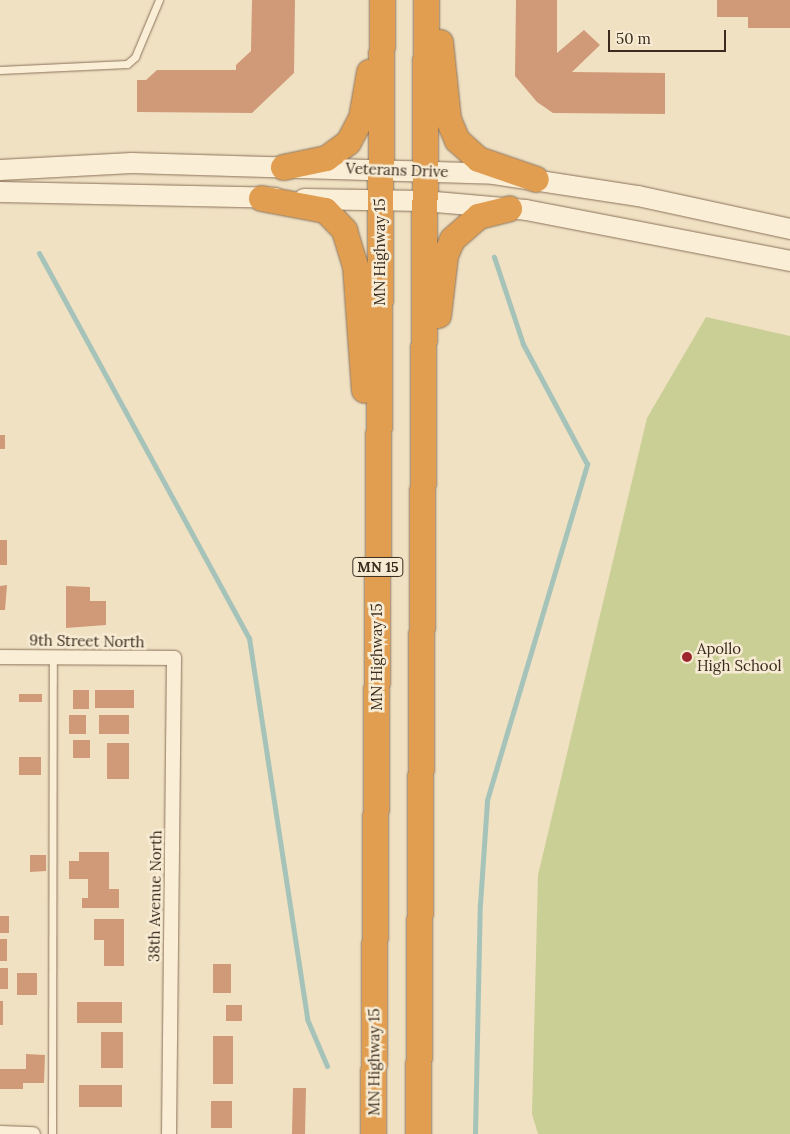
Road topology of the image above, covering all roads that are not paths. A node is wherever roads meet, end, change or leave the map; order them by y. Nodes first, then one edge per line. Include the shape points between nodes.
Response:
1 (159, 0) edge
2 (380, 0) edge
3 (426, 0) edge
4 (436, 0) edge
5 (0, 70) edge
6 (283, 167) junction
7 (0, 170) edge
8 (381, 170) junction
9 (425, 170) junction
10 (536, 179) junction
11 (0, 192) edge
12 (261, 198) junction
13 (381, 201) junction
14 (424, 201) junction
15 (509, 208) junction
16 (790, 229) edge
17 (790, 261) edge
18 (422, 497) junction
19 (378, 541) junction
20 (0, 657) edge
21 (54, 657) junction
22 (174, 658) joint
23 (0, 1133) edge
24 (33, 1134) edge
25 (52, 1134) edge
26 (169, 1134) edge
27 (373, 1134) edge
28 (418, 1134) edge

1 - 5 lane via 135,57 128,64
2 - 6 highway via 365,102 356,131 348,142 326,158
2 - 8 highway, MN Highway 15 / MN 15
3 - 9 highway, MN 15
4 - 10 highway via 445,101 457,140 478,159
6 - 7 main road, Veterans Drive via 132,163
6 - 8 main road, Veterans Drive
8 - 9 main road, Veterans Drive
8 - 13 highway, MN Highway 15 / MN 15
9 - 10 main road, Veterans Drive
9 - 14 highway, MN 15
10 - 16 main road, Veterans Drive via 638,196
11 - 12 main road, Veterans Drive
12 - 13 main road, Veterans Drive
12 - 19 highway via 324,210 338,221 350,240 356,265
13 - 14 main road, Veterans Drive
13 - 19 highway, MN Highway 15 / MN 15
14 - 15 main road, Veterans Drive
14 - 18 highway, MN 15
15 - 17 main road, Veterans Drive via 611,224
15 - 18 highway via 487,212 463,226 445,255
18 - 28 highway, MN 15
19 - 27 highway, MN Highway 15 / MN 15
20 - 21 street, 9th Street North
21 - 22 street, 9th Street North
21 - 25 lane
22 - 26 street, 38th Avenue North
23 - 24 street

